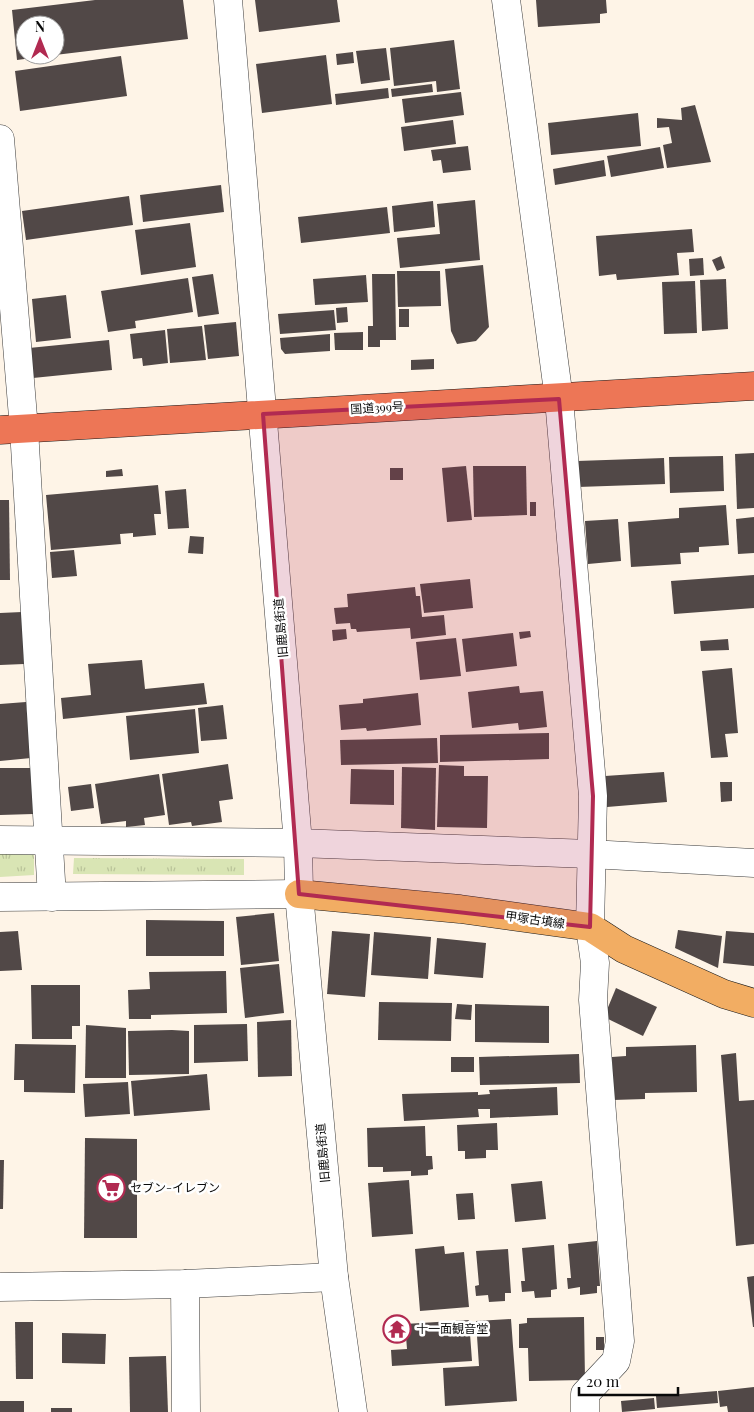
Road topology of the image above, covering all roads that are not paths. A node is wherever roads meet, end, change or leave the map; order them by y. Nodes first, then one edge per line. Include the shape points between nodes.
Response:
1 (228, 0) edge
2 (506, 0) edge
3 (0, 139) edge
4 (754, 386) edge
5 (559, 399) junction
6 (263, 414) junction
7 (12, 429) edge
8 (0, 840) edge
9 (48, 842) junction
10 (298, 843) junction
11 (590, 854) junction
12 (754, 863) edge
13 (299, 894) junction
14 (0, 897) edge
15 (52, 897) junction
16 (590, 927) junction
17 (754, 1004) edge
18 (334, 1276) junction
19 (185, 1284) junction
20 (0, 1287) edge
21 (186, 1412) edge
22 (353, 1412) edge
23 (585, 1412) edge

1 - 6 street, 旧鹿島街道
2 - 5 street
3 - 7 street
4 - 5 highway, 国道399号
5 - 6 highway, 国道399号
5 - 11 street via 593,796
6 - 7 highway, 国道399号
6 - 10 street, 旧鹿島街道
7 - 9 street
8 - 9 street
9 - 10 street
9 - 15 street
10 - 11 street
10 - 13 street, 旧鹿島街道
11 - 12 street
11 - 16 street
13 - 15 street
13 - 16 main road, 甲塚古墳線 via 460,909
13 - 18 street, 旧鹿島街道
14 - 15 street
16 - 17 main road, 甲塚古墳線 via 639,956
16 - 23 street via 620,1340 616,1361 585,1394
18 - 19 street
18 - 22 street, 旧鹿島街道
19 - 20 street
19 - 21 street

